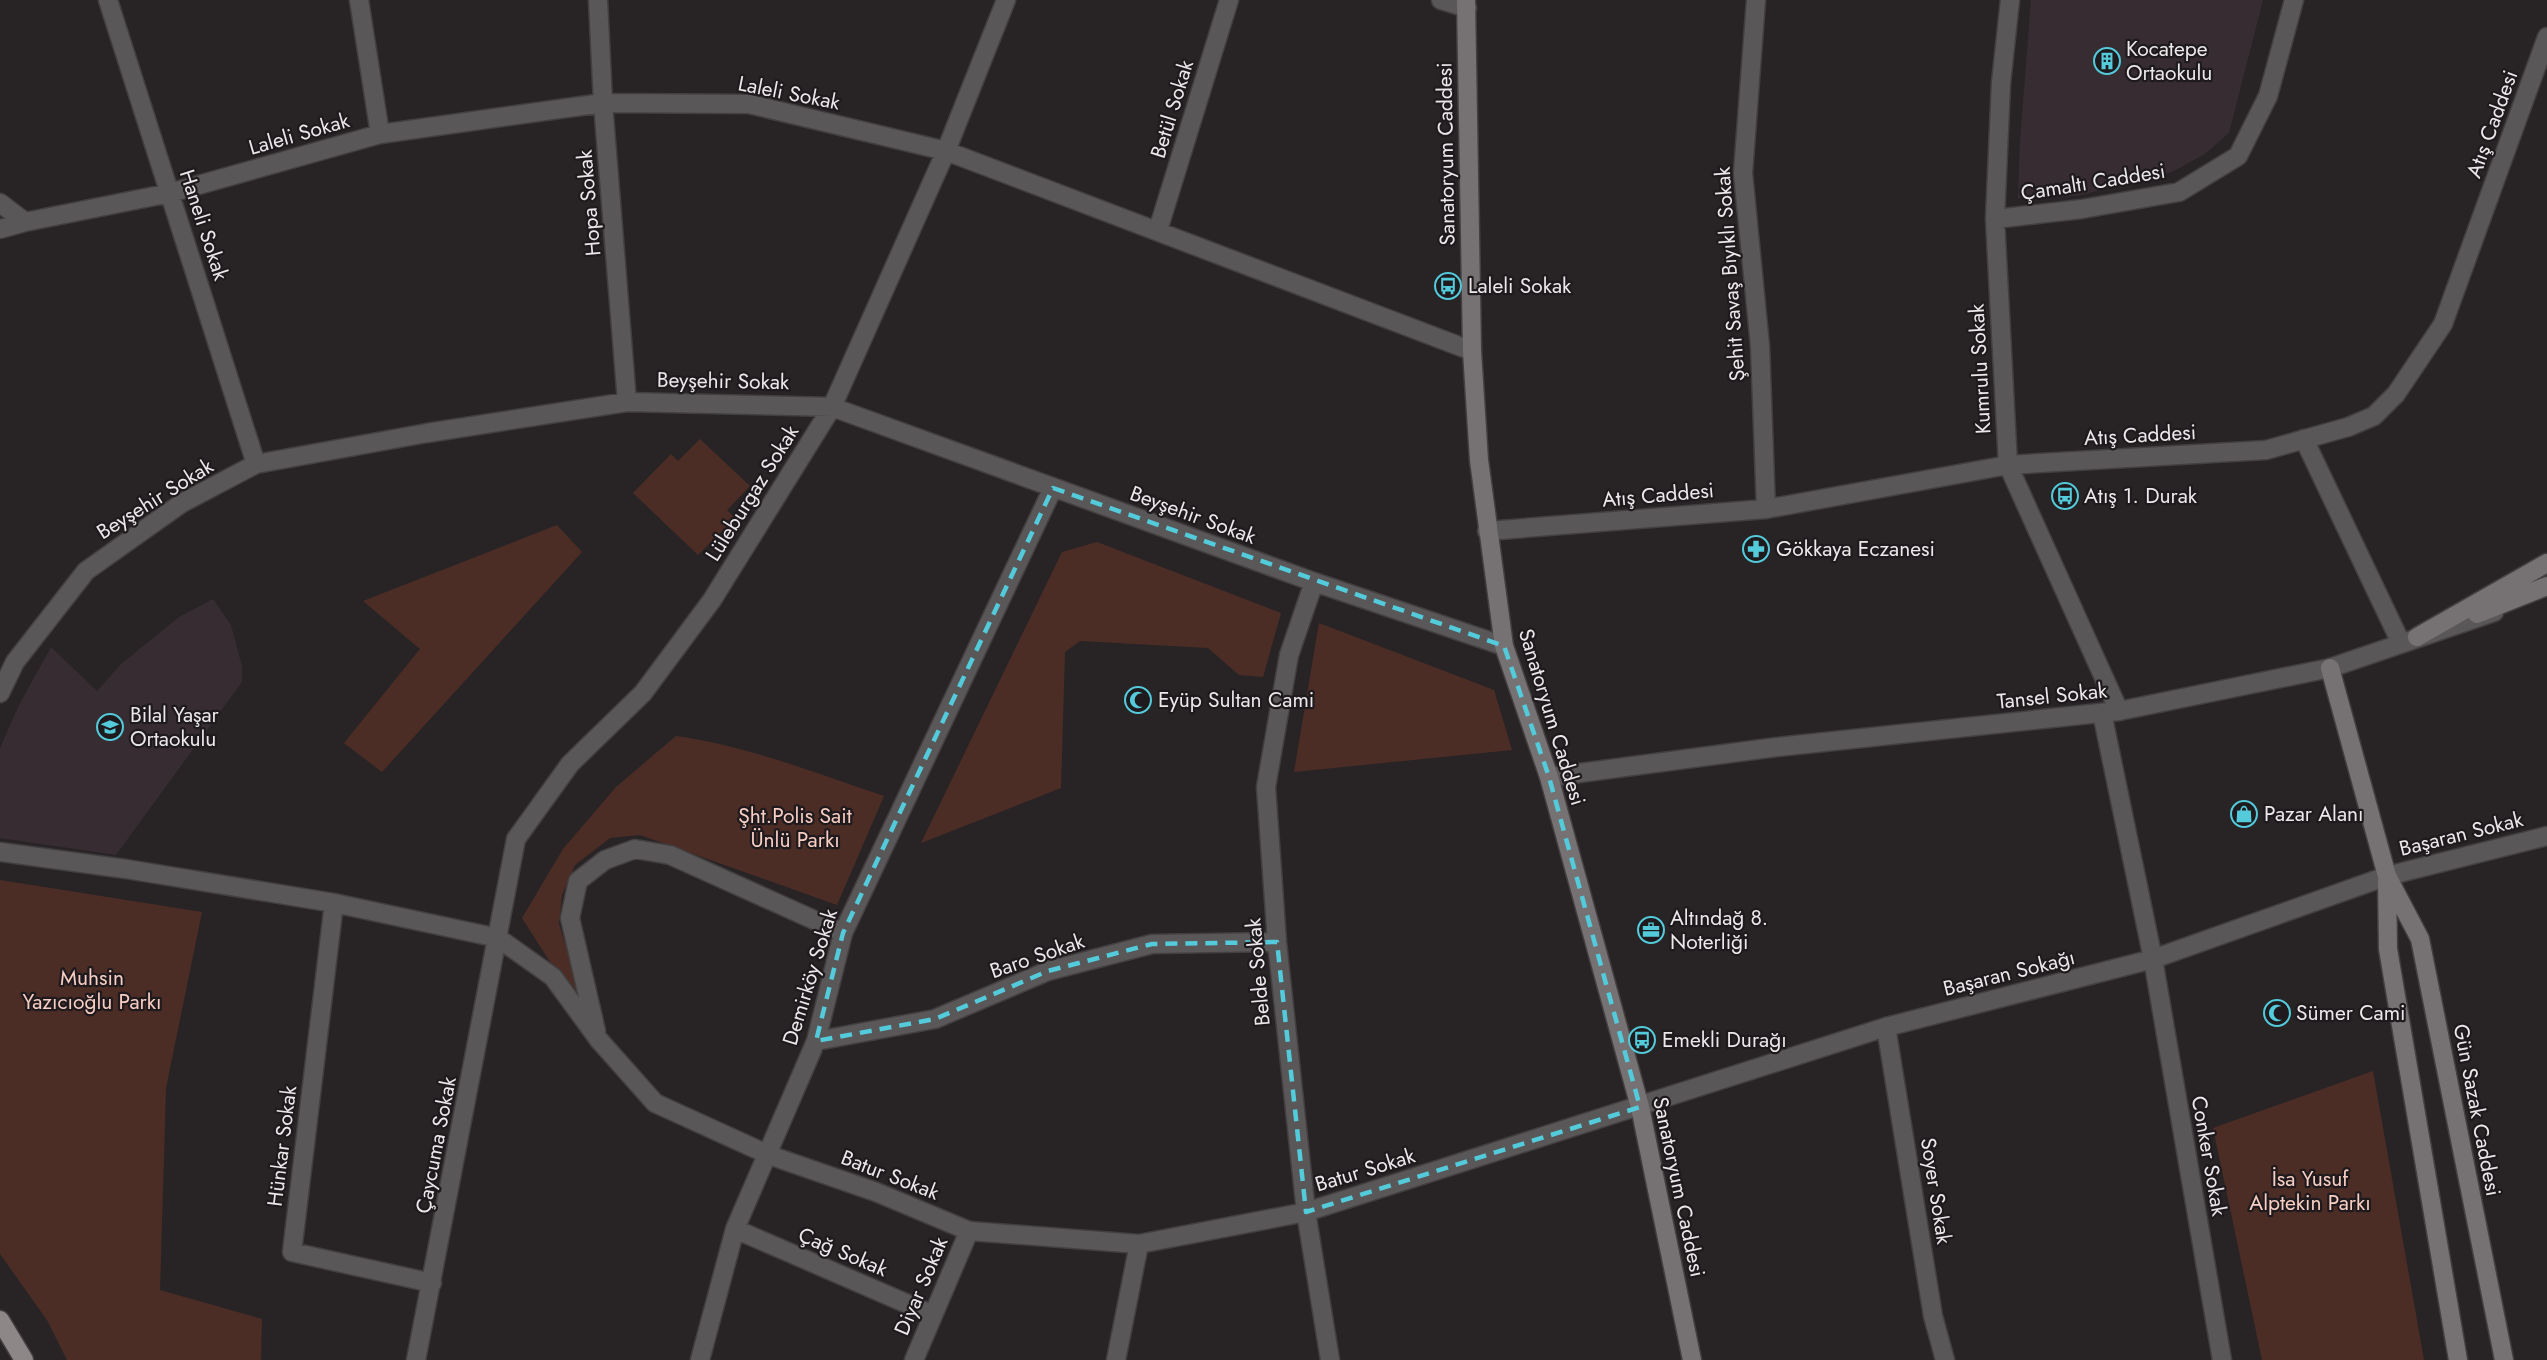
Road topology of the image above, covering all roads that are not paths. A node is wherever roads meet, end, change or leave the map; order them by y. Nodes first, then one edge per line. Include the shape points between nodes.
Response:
1 (108, 0) edge
2 (359, 0) edge
3 (598, 0) edge
4 (1006, 0) edge
5 (1229, 0) edge
6 (1441, 0) edge
7 (1756, 0) edge
8 (2010, 0) edge
9 (2294, 0) edge
10 (1467, 4) edge
11 (2547, 37) edge
12 (603, 103) junction
13 (380, 134) junction
14 (946, 151) junction
15 (170, 194) junction
16 (0, 203) edge
17 (1995, 219) junction
18 (26, 222) junction
19 (0, 229) edge
20 (1158, 230) junction
21 (1472, 351) junction
22 (627, 402) junction
23 (832, 407) junction
24 (2304, 439) junction
25 (256, 464) junction
26 (2008, 465) junction
27 (1053, 488) junction
28 (1766, 508) junction
29 (1487, 531) junction
30 (2547, 563) edge
31 (1314, 582) junction
32 (2547, 586) edge
33 (2547, 595) edge
34 (2409, 640) junction
35 (1504, 646) junction
36 (2330, 668) junction
37 (0, 693) edge
38 (2111, 712) junction
39 (1549, 777) junction
40 (2547, 836) edge
41 (0, 852) edge
42 (2387, 876) junction
43 (334, 903) junction
44 (843, 933) junction
45 (498, 938) junction
46 (1277, 942) junction
47 (2153, 959) junction
48 (1886, 1028) junction
49 (598, 1040) junction
50 (816, 1041) junction
51 (1640, 1107) junction
52 (768, 1155) junction
53 (1306, 1212) junction
54 (735, 1229) junction
55 (969, 1231) junction
56 (1139, 1244) junction
57 (432, 1283) junction
58 (933, 1315) junction
59 (0, 1320) edge
60 (24, 1360) edge
61 (416, 1360) edge
62 (700, 1360) edge
63 (914, 1360) edge
64 (1116, 1360) edge
65 (1330, 1360) edge
66 (1692, 1360) edge
67 (1945, 1360) edge
68 (2222, 1360) edge
69 (2458, 1360) edge
70 (2504, 1360) edge

1 - 15 street, Haneli Sokak
2 - 13 street
3 - 12 street, Hopa Sokak
4 - 14 street, Lüleburgaz Sokak
5 - 20 street, Betül Sokak
6 - 10 street
7 - 28 street, Şehit Savaş Bıyıklı Sokak via 1743,173 1760,346
8 - 17 street, Kumrulu Sokak via 2001,83
9 - 17 street, Çamaltı Caddesi via 2268,96 2238,156 2179,192
10 - 21 main road, Sanatoryum Caddesi
11 - 24 street, Atış Caddesi via 2443,324 2396,394 2374,416
12 - 13 street, Laleli Sokak
12 - 14 street, Laleli Sokak via 749,104
12 - 22 street, Hopa Sokak
13 - 15 street, Laleli Sokak
14 - 20 street, Laleli Sokak
14 - 23 street, Lüleburgaz Sokak
15 - 18 street, Laleli Sokak
15 - 25 street, Haneli Sokak
16 - 18 street
17 - 26 street, Kumrulu Sokak
18 - 19 street, Laleli Sokak
20 - 21 street, Laleli Sokak
21 - 29 main road, Sanatoryum Caddesi
22 - 23 street, Beyşehir Sokak
22 - 25 street, Beyşehir Sokak
23 - 27 street, Beyşehir Sokak
23 - 45 street, Lüleburgaz Sokak via 712,600 643,693 570,764 516,839
24 - 26 street, Atış Caddesi via 2266,450
24 - 34 street
25 - 37 street, Beyşehir Sokak via 182,503 86,571 15,662
26 - 28 street, Atış Caddesi
26 - 38 street, Kumrulu Sokak
27 - 31 street, Beyşehir Sokak
27 - 44 street, Demirköy Sokak
28 - 29 street, Atış Caddesi
29 - 35 main road, Sanatoryum Caddesi
30 - 34 main road
31 - 35 street, Beyşehir Sokak
31 - 46 street, Belde Sokak via 1289,655 1266,787
32 - 34 main road
33 - 34 street, Tansel Sokak
34 - 36 street, Tansel Sokak
35 - 39 main road, Sanatoryum Caddesi
36 - 38 street, Tansel Sokak
36 - 42 main road, Gün Sazak Caddesi
38 - 39 street, Tansel Sokak via 1777,747
38 - 47 street, Conker Sokak
39 - 51 main road, Sanatoryum Caddesi
40 - 42 street, Başaran Sokak
41 - 43 street
42 - 47 street, Başaran Sokağı
42 - 69 main road, Gün Sazak Caddesi via 2388,950
42 - 70 main road, Gün Sazak Caddesi via 2420,939
43 - 45 street
43 - 57 street, Hünkar Sokak via 292,1252
44 - 49 street, Batur Sokak via 670,855 634,849 605,860 578,881 570,918
44 - 50 street, Demirköy Sokak
45 - 49 street via 553,977
45 - 57 street, Çaycuma Sokak
46 - 50 street, Baro Sokak via 1152,944 1048,971 935,1019
46 - 53 street, Belde Sokak
47 - 48 street, Başaran Sokağı
47 - 68 street, Conker Sokak
48 - 51 street, Başaran Sokağı
48 - 67 street, Soyer Sokak via 1933,1316
49 - 52 street, Batur Sokak via 655,1103
50 - 52 street, Demirköy Sokak
51 - 53 street, Batur Sokak
51 - 66 main road, Sanatoryum Caddesi
52 - 54 street, Demirköy Sokak
52 - 55 street, Batur Sokak via 876,1192
53 - 56 street, Batur Sokak
53 - 65 street, Belde Sokak
54 - 58 street, Çağ Sokak
54 - 62 street, Demirköy Sokak
55 - 56 street, Batur Sokak
55 - 58 street, Diyar Sokak
56 - 64 street
57 - 61 street, Çaycuma Sokak
58 - 63 street, Diyar Sokak
59 - 60 main road

